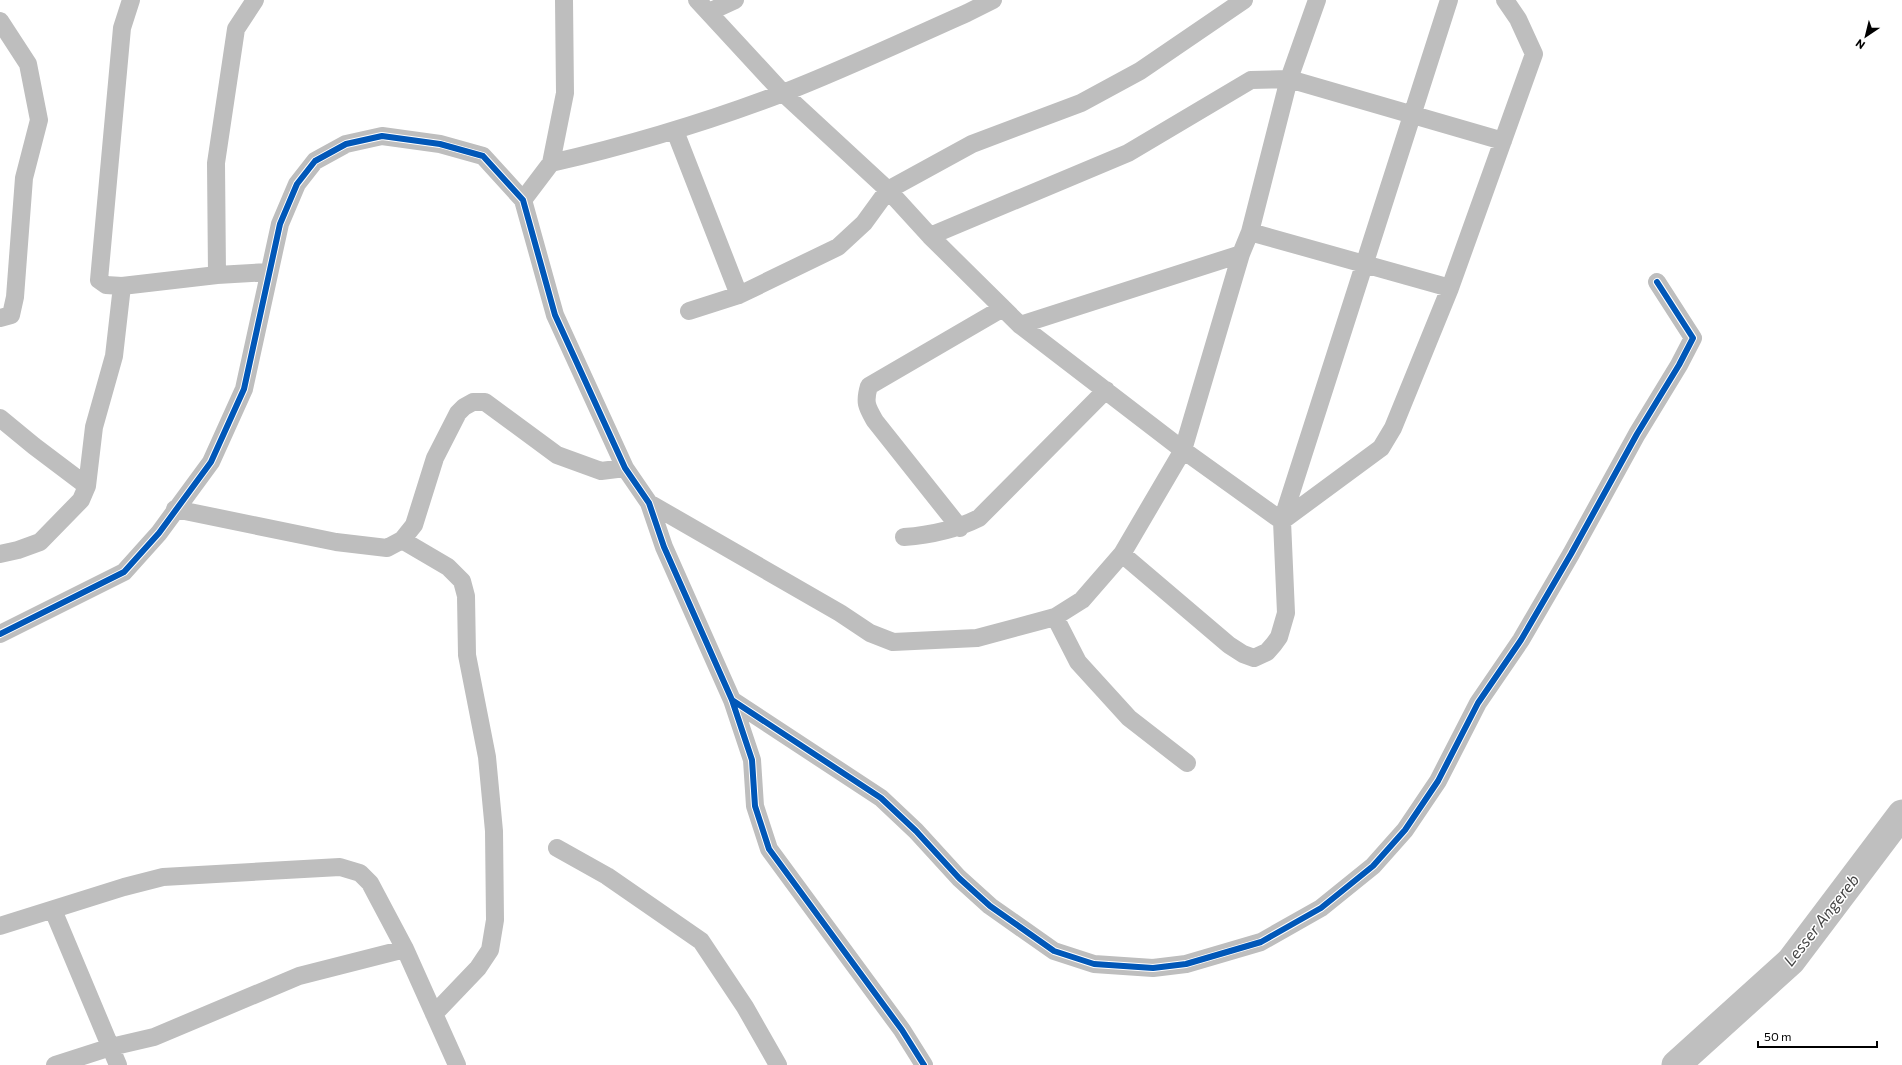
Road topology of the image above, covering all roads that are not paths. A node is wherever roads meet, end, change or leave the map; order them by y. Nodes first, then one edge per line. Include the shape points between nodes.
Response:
1 (131, 0) edge
2 (255, 0) edge
3 (564, 0) edge
4 (735, 0) edge
5 (993, 0) edge
6 (1244, 0) edge
7 (1317, 0) edge
8 (1449, 0) edge
9 (1505, 0) edge
10 (703, 6) edge
11 (1224, 6) edge
12 (0, 21) edge
13 (1289, 79) junction
14 (783, 93) junction
15 (1412, 115) junction
16 (675, 131) junction
17 (1503, 141) junction
18 (551, 163) junction
19 (888, 190) junction
20 (523, 200) junction
21 (1250, 232) junction
22 (930, 236) junction
23 (1241, 254) junction
24 (1364, 264) junction
25 (269, 272) junction
26 (217, 275) junction
27 (1657, 282) dead end
28 (122, 286) junction
29 (1450, 288) junction
30 (739, 295) junction
31 (1003, 308) junction
32 (689, 311) dead end
33 (0, 318) edge
34 (1020, 325) junction
35 (1106, 390) junction
36 (0, 418) edge
37 (1182, 450) junction
38 (625, 468) junction
39 (87, 486) junction
40 (649, 503) junction
41 (175, 509) junction
42 (1282, 521) junction
43 (960, 528) junction
44 (904, 537) dead end
45 (402, 540) junction
46 (0, 554) edge
47 (1122, 554) junction
48 (1055, 617) junction
49 (0, 634) edge
50 (732, 700) junction
51 (1187, 763) dead end
52 (557, 848) dead end
53 (52, 910) junction
54 (0, 926) edge
55 (405, 949) junction
56 (434, 1014) junction
57 (111, 1047) junction
58 (453, 1064) edge
59 (55, 1065) edge
60 (118, 1065) edge
61 (778, 1065) edge
62 (924, 1065) edge

1 - 28 street via 122,28 99,273 99,280 106,286
2 - 26 street via 236,29 216,163
3 - 18 street via 565,92
4 - 10 street
5 - 14 street
6 - 11 street
7 - 13 street
8 - 15 street
9 - 17 street via 1518,19 1534,54
10 - 14 street
11 - 19 street via 1140,71 1081,102 972,144
12 - 33 street via 28,64 39,120 24,178 15,297 11,315
13 - 15 street
13 - 21 street
13 - 22 street via 1251,80 1128,153
14 - 16 street
14 - 19 street
15 - 17 street
15 - 24 street
16 - 18 street
16 - 30 street
17 - 29 street
18 - 20 street
19 - 22 street
19 - 30 street via 864,223 838,247
20 - 25 street via 483,156 440,144 382,136 346,144 315,161 297,184 280,224
20 - 38 street via 555,315
21 - 23 street
21 - 24 street
22 - 31 street
23 - 34 street
23 - 37 street
24 - 29 street
24 - 42 street
25 - 26 street
25 - 41 street via 244,389 211,462
26 - 28 street
27 - 50 street via 1693,338 1522,640 1478,703 1438,781 1405,830 1373,866 1322,908 1261,942 1186,964 1153,968 1094,964 1054,951 990,906 881,798
28 - 39 street via 114,356 94,427
29 - 42 street via 1393,428 1381,448
30 - 32 street
31 - 34 street
31 - 43 street via 869,386 865,399 875,421
34 - 35 street
35 - 37 street
35 - 43 street via 979,518
36 - 39 street
37 - 42 street
37 - 47 street
38 - 40 street
38 - 45 street via 602,470 557,455 485,402 473,402 458,413 435,458 414,525
39 - 46 street via 81,500 40,542
40 - 48 street via 840,613 870,633 893,642 977,638
40 - 50 street via 664,546
41 - 45 street via 350,544 387,548
41 - 49 street via 159,533 124,572
42 - 47 street via 1286,613 1279,637 1267,652 1254,658 1229,645
43 - 44 street
45 - 56 street via 448,567 462,581 466,596 467,655 487,757 494,831 495,920 490,950 478,968
47 - 48 street via 1082,600
48 - 51 street via 1078,662 1129,718
50 - 62 street via 752,760 754,806 769,849 902,1030
52 - 61 street via 607,876 701,941 745,1007
53 - 54 street
53 - 55 street via 163,877 340,868 360,873 370,883
53 - 57 street
55 - 56 street
55 - 57 street via 299,976 154,1038
56 - 58 street
57 - 59 street
57 - 60 street

